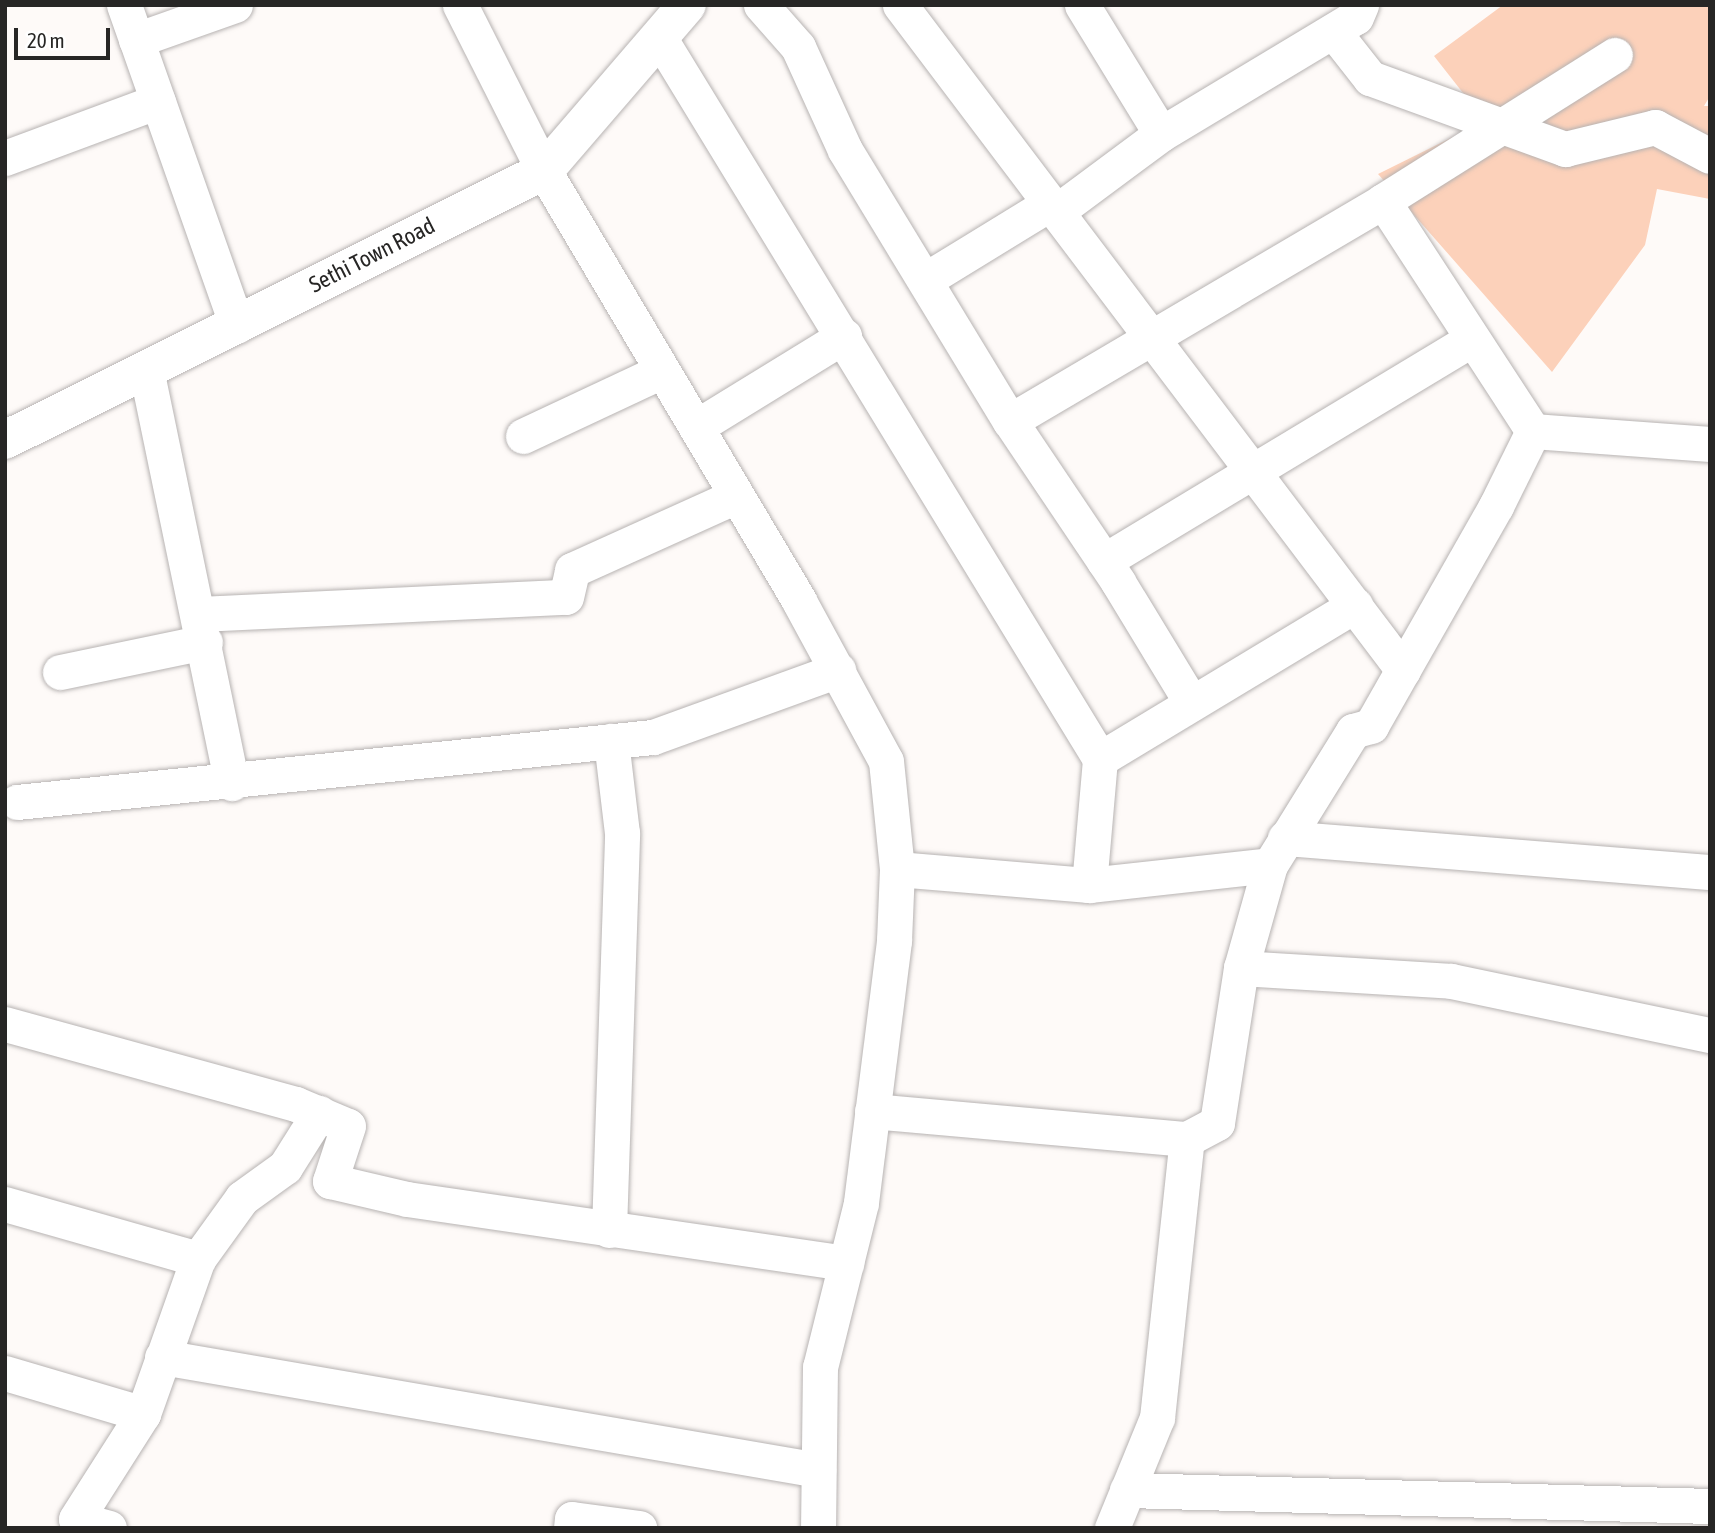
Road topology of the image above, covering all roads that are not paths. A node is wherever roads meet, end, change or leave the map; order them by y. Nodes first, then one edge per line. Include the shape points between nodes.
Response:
1 (124, 5) edge
2 (235, 5) edge
3 (460, 5) edge
4 (687, 5) edge
5 (761, 5) edge
6 (900, 5) edge
7 (1082, 5) edge
8 (1361, 5) edge
9 (1333, 31) junction
10 (659, 37) junction
11 (136, 40) junction
12 (1615, 55) dead end
13 (158, 102) junction
14 (1506, 124) junction
15 (1161, 134) junction
16 (1710, 156) edge
17 (5, 158) edge
18 (544, 171) junction
19 (1383, 201) junction
20 (1053, 208) junction
21 (925, 280) junction
22 (237, 326) junction
23 (844, 336) junction
24 (1154, 336) junction
25 (1472, 340) junction
26 (146, 369) junction
27 (662, 371) junction
28 (1010, 421) junction
29 (696, 427) junction
30 (1533, 431) junction
31 (523, 436) dead end
32 (5, 440) edge
33 (1710, 444) edge
34 (1254, 468) junction
35 (736, 496) junction
36 (1104, 561) junction
37 (1355, 604) junction
38 (202, 628) junction
39 (838, 670) junction
40 (1403, 670) junction
41 (60, 672) dead end
42 (1191, 702) junction
43 (611, 741) junction
44 (1100, 760) junction
45 (232, 783) junction
46 (17, 802) dead end
47 (1277, 851) junction
48 (897, 869) junction
49 (1710, 872) edge
50 (1089, 885) junction
51 (1241, 968) junction
52 (5, 1024) edge
53 (1710, 1035) edge
54 (872, 1111) junction
55 (319, 1113) junction
56 (1187, 1139) junction
57 (5, 1204) edge
58 (610, 1230) junction
59 (198, 1259) junction
60 (846, 1263) junction
61 (162, 1357) junction
62 (5, 1373) edge
63 (143, 1414) junction
64 (818, 1470) junction
65 (1127, 1490) junction
66 (1710, 1506) edge
67 (109, 1528) edge
68 (571, 1528) edge
69 (639, 1528) edge
70 (818, 1528) edge
71 (1112, 1528) edge

1 - 11 street
2 - 11 street
3 - 18 street
4 - 10 street, Sethi Town Road
5 - 21 street via 797,47 845,150
6 - 20 street
7 - 15 street
8 - 9 street via 1356,17
9 - 14 street via 1370,78
9 - 15 street
10 - 18 street, Sethi Town Road
10 - 23 street
11 - 13 street
12 - 14 street
13 - 17 street
13 - 22 street
14 - 16 street via 1565,149 1655,127
14 - 19 street
15 - 20 street
18 - 22 street, Sethi Town Road
18 - 27 street
19 - 24 street
19 - 25 street
20 - 21 street
20 - 24 street
21 - 28 street
22 - 26 street, Sethi Town Road
23 - 29 street
23 - 44 street
24 - 28 street
24 - 34 street
25 - 30 street
25 - 34 street
26 - 32 street, Sethi Town Road
26 - 38 street
27 - 29 street
27 - 31 street
28 - 36 street
29 - 35 street
30 - 33 street
30 - 40 street
34 - 36 street
34 - 37 street
35 - 38 street via 572,570 566,597
35 - 39 street
36 - 42 street
37 - 40 street
37 - 42 street
38 - 41 street
38 - 45 street
39 - 43 street via 653,737
39 - 48 street via 886,761
40 - 47 street via 1371,726 1353,732
42 - 44 street
43 - 45 street
43 - 58 street via 622,833
44 - 50 street
45 - 46 street
47 - 49 street
47 - 50 street
47 - 51 street
48 - 50 street
48 - 54 street via 894,942
51 - 53 street via 1451,981
51 - 56 street via 1217,1124
52 - 55 street
54 - 56 street
54 - 60 street via 861,1203
55 - 58 street via 348,1126 330,1181 407,1199
55 - 59 street via 285,1167 242,1198
56 - 65 street via 1157,1418
57 - 59 street
58 - 60 street
59 - 61 street
60 - 64 street via 820,1367
61 - 63 street
61 - 64 street
62 - 63 street
63 - 67 street via 76,1519
64 - 70 street
65 - 66 street
65 - 71 street
68 - 69 street via 572,1519

